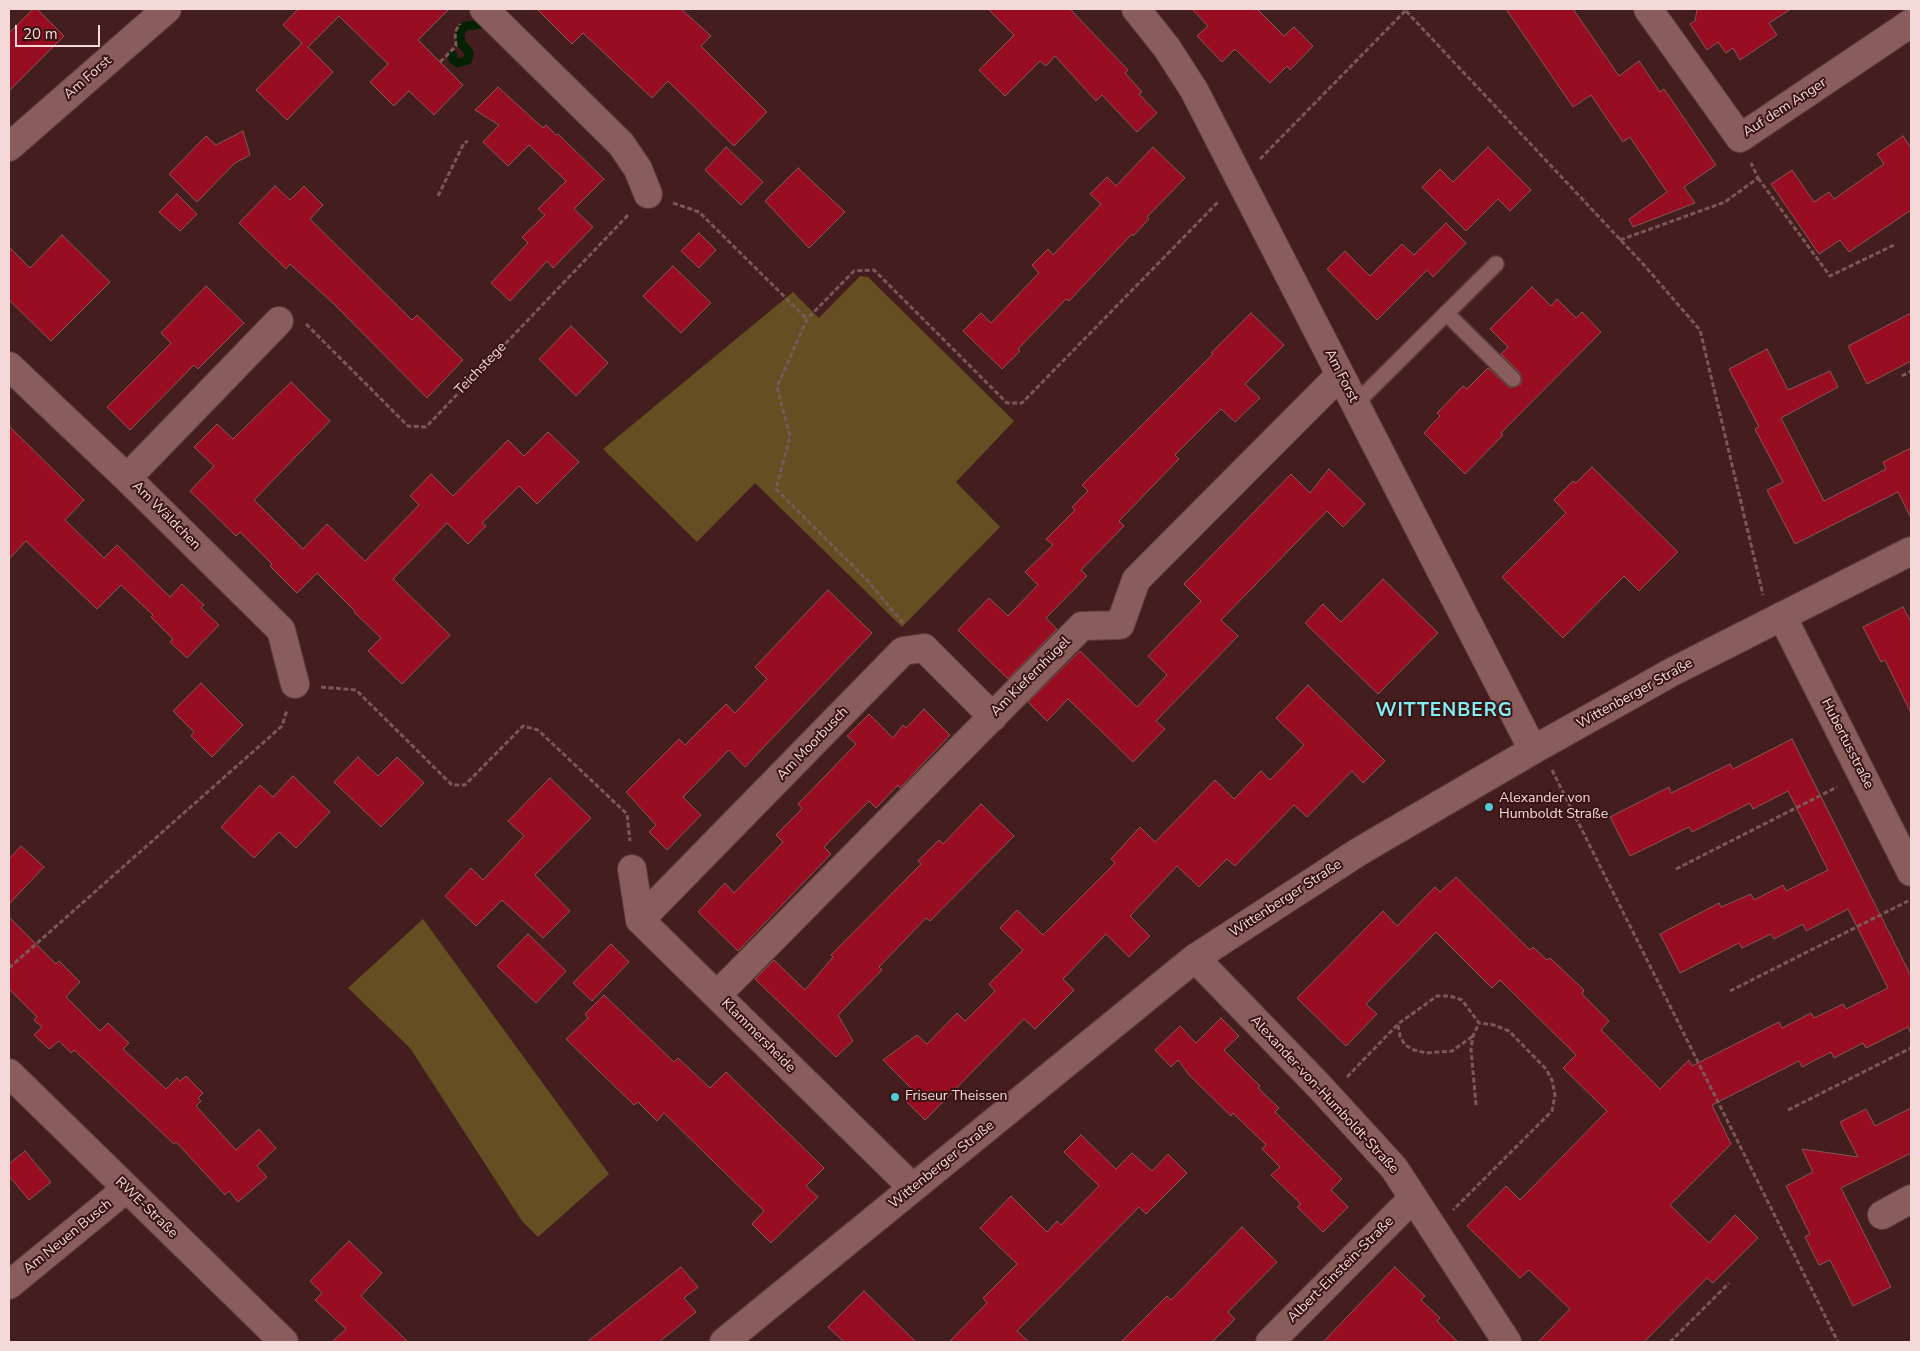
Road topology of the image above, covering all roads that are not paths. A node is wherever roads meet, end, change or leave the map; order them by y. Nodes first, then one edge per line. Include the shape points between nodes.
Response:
1 (167, 9) edge
2 (1136, 9) edge
3 (1648, 9) edge
4 (485, 10) edge
5 (1911, 23) edge
6 (9, 147) edge
7 (648, 194) road end
8 (1496, 264) dead end
9 (1446, 313) junction
10 (279, 321) road end
11 (9, 366) edge
12 (1340, 374) junction
13 (1513, 379) dead end
14 (1355, 404) junction
15 (127, 478) junction
16 (1911, 551) edge
17 (1776, 619) junction
18 (294, 684) road end
19 (993, 717) junction
20 (1536, 748) junction
21 (632, 869) road end
22 (1911, 870) edge
23 (640, 920) junction
24 (1194, 958) junction
25 (717, 995) junction
26 (9, 1074) edge
27 (913, 1188) junction
28 (126, 1189) junction
29 (1413, 1198) junction
30 (1911, 1200) edge
31 (1882, 1214) dead end
32 (9, 1285) edge
33 (284, 1342) edge
34 (724, 1342) edge
35 (1270, 1342) edge
36 (1507, 1342) edge

1 - 6 street, Am Forst
2 - 12 street, Am Forst via 1194,90
3 - 5 street, Auf dem Anger via 1740,138
4 - 7 street via 621,144 638,169
8 - 9 lane
9 - 13 lane
9 - 14 lane
10 - 15 street
11 - 15 street, Am Wäldchen
12 - 14 street, Am Forst
12 - 19 street, Am Kiefernhügel via 1136,580 1120,624 1082,626
14 - 20 street, Am Forst
15 - 18 street, Am Wäldchen via 281,630
16 - 17 street, Wittenberger Straße
17 - 20 street, Wittenberger Straße via 1672,672
17 - 22 street, Hubertusstraße
19 - 23 street, Am Moorbusch via 924,648 903,651
19 - 25 street, Am Kiefernhügel
20 - 24 street, Wittenberger Straße via 1360,851
21 - 23 street
23 - 25 street, Klammersheide
24 - 27 street, Wittenberger Straße
24 - 29 street, Alexander-von-Humboldt-Straße via 1394,1168
25 - 27 street, Klammersheide
26 - 28 street, RWE-Straße
27 - 34 street, Wittenberger Straße
28 - 32 street, Am Neuen Busch
28 - 33 street, RWE-Straße
29 - 35 street, Albert-Einstein-Straße
29 - 36 street, Alexander-von-Humboldt-Straße
30 - 31 street

